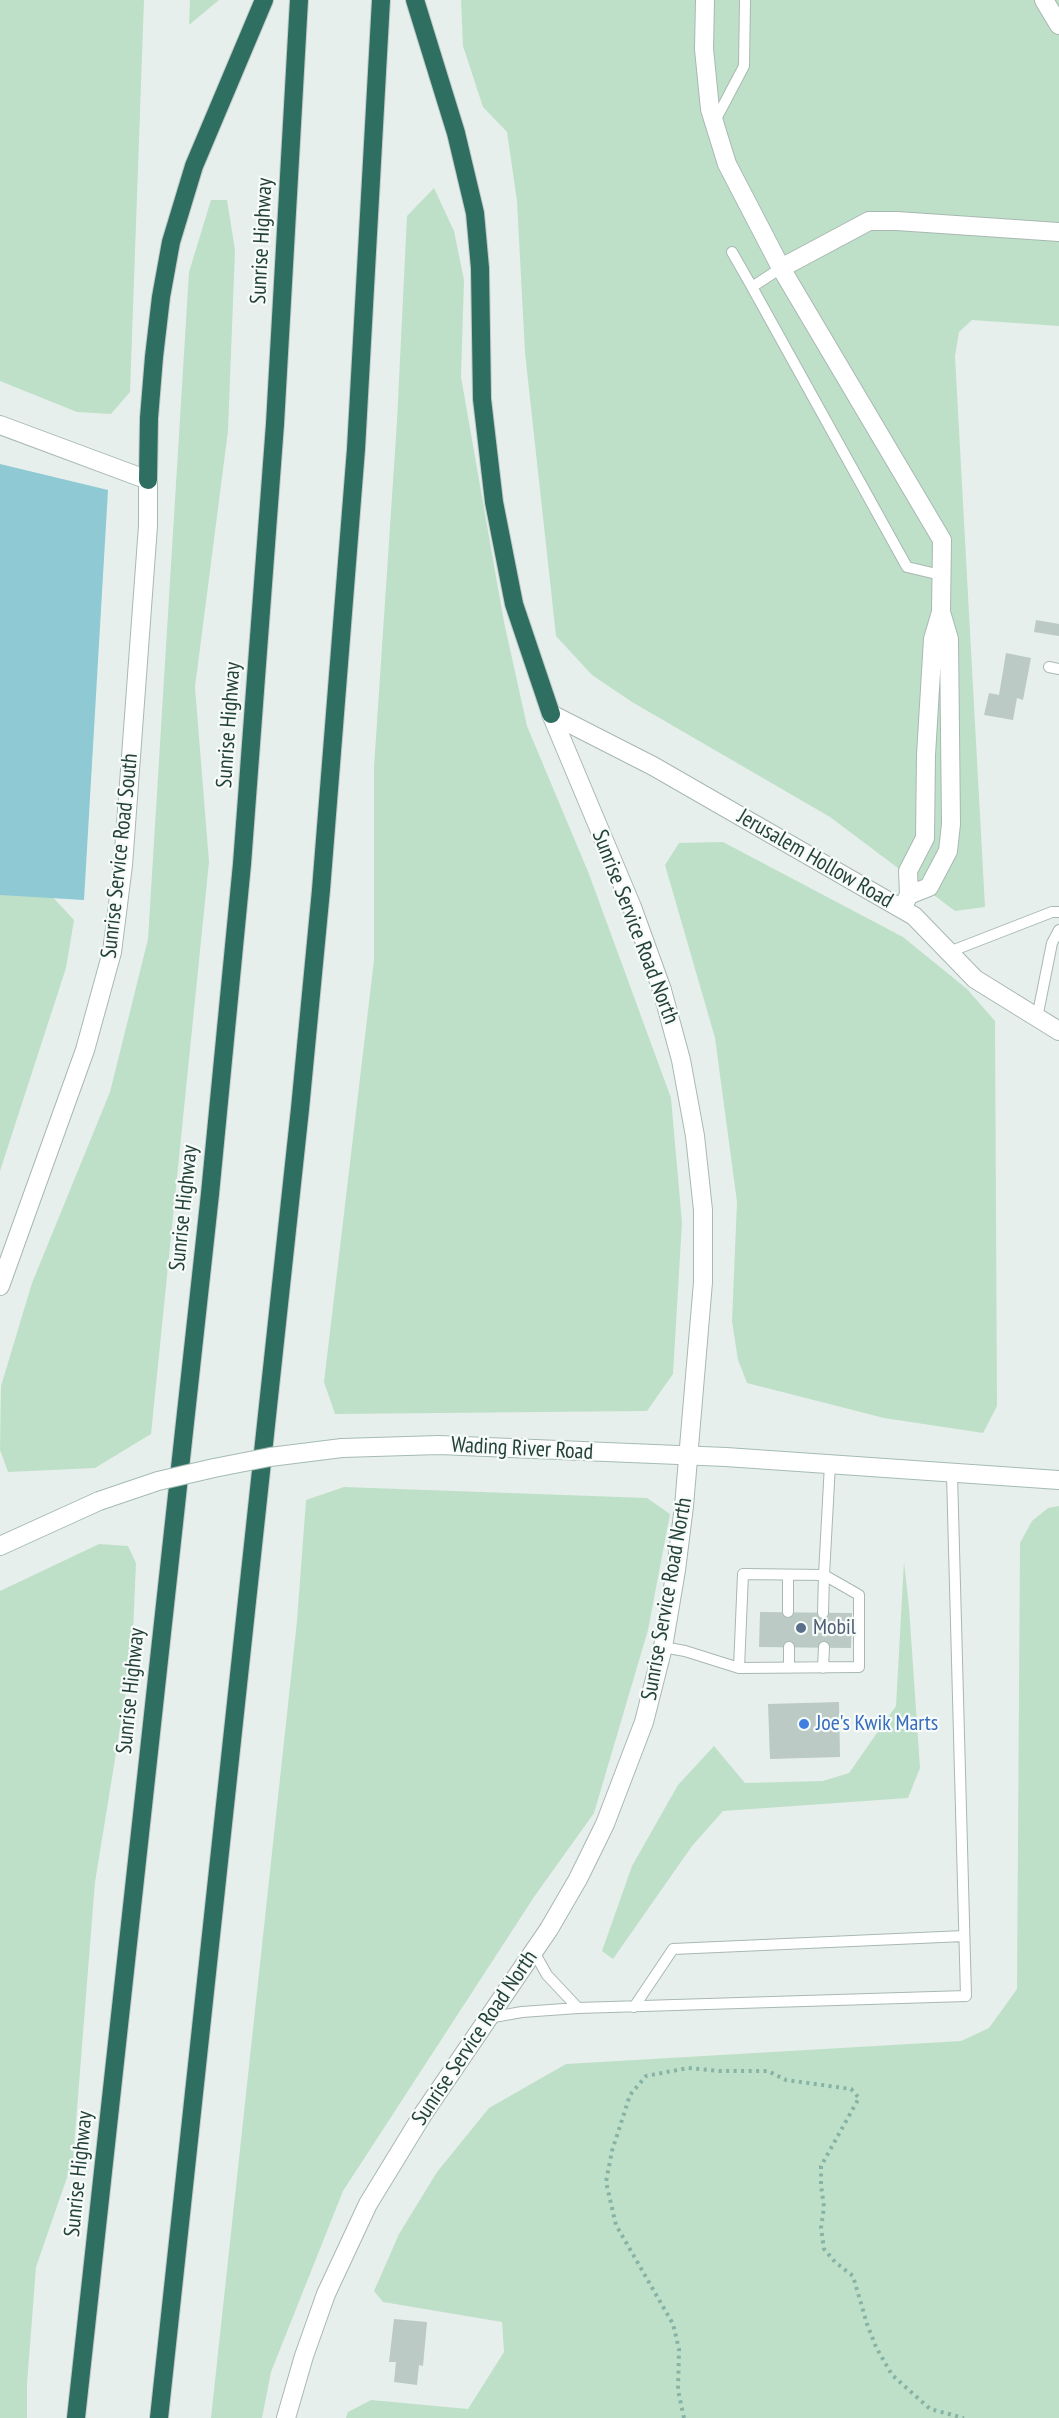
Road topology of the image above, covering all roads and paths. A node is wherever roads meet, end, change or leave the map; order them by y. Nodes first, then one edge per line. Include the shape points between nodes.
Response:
1 (264, 0) edge
2 (299, 0) edge
3 (381, 0) edge
4 (415, 0) edge
5 (705, 0) edge
6 (745, 0) edge
7 (1044, 0) edge
8 (1059, 25) edge
9 (714, 123) junction
10 (1059, 232) edge
11 (732, 252) dead end
12 (781, 268) junction
13 (752, 287) junction
14 (0, 425) edge
15 (148, 480) junction
16 (942, 575) junction
17 (941, 612) junction
18 (551, 714) junction
19 (926, 755) junction
20 (951, 756) junction
21 (905, 902) junction
22 (1059, 912) edge
23 (1059, 930) edge
24 (949, 952) junction
25 (1037, 1018) junction
26 (1059, 1031) edge
27 (0, 1286) edge
28 (688, 1456) junction
29 (830, 1464) junction
30 (952, 1474) junction
31 (1059, 1480) edge
32 (0, 1546) edge
33 (788, 1575) junction
34 (824, 1575) junction
35 (788, 1612) dead end
36 (824, 1613) dead end
37 (663, 1647) junction
38 (789, 1647) dead end
39 (824, 1647) dead end
40 (739, 1668) junction
41 (789, 1668) junction
42 (823, 1668) junction
43 (964, 1936) junction
44 (534, 1952) junction
45 (634, 2007) junction
46 (578, 2008) junction
47 (488, 2018) junction
48 (76, 2418) edge
49 (159, 2418) edge
50 (286, 2418) edge
51 (684, 2418) edge
52 (964, 2418) edge

1 - 15 highway via 194,166 171,242 154,357
2 - 48 highway, Sunrise Highway via 275,424 237,918
3 - 49 highway via 356,449 299,1121
4 - 18 highway via 456,133 475,213 482,399 494,502 514,604
5 - 9 street via 704,49
6 - 9 lane via 744,66
7 - 8 street
9 - 12 street via 727,164
10 - 12 street via 868,221
11 - 13 lane
12 - 13 lane
12 - 16 street via 942,540
13 - 16 lane via 907,567
14 - 15 street
15 - 27 street, Sunrise Service Road South via 143,603 123,865 112,952 85,1050
16 - 17 street
17 - 19 street via 933,639
17 - 20 street via 949,639
18 - 21 street, Jerusalem Hollow Road
18 - 28 street, Sunrise Service Road North via 649,951 674,1029 688,1093 700,1173 703,1244 701,1317
19 - 20 street
19 - 21 street via 926,838 908,870
20 - 21 street via 948,851 929,887
21 - 24 street, Jerusalem Hollow Road
22 - 24 lane
23 - 25 lane via 1052,943
24 - 25 street, Jerusalem Hollow Road via 975,979
25 - 26 street, Jerusalem Hollow Road
28 - 29 street, Wading River Road
28 - 32 street, Wading River Road, bridge via 439,1445 342,1448 270,1457 158,1481 99,1501
28 - 37 street, Sunrise Service Road North
29 - 30 street, Wading River Road
29 - 34 lane
30 - 31 street, Wading River Road
30 - 43 lane
33 - 34 lane
33 - 35 lane
33 - 40 lane via 743,1574
34 - 36 lane
34 - 42 lane via 859,1595 859,1668
37 - 40 lane
37 - 44 street, Sunrise Service Road North via 644,1722 618,1792 578,1879
38 - 41 lane
39 - 42 lane
40 - 41 lane
41 - 42 lane
43 - 45 lane via 673,1949
43 - 45 lane via 966,1996
44 - 46 lane via 547,1975
44 - 47 street, Sunrise Service Road North
45 - 46 lane
46 - 47 lane
47 - 50 street, Sunrise Service Road North via 402,2146 350,2239 314,2326
51 - 52 path via 678,2390 679,2349 673,2324 616,2224 606,2182 630,2095 646,2076 688,2068 768,2072 786,2080 851,2089 859,2098 821,2166 824,2249 853,2276 876,2347 892,2375 930,2409

